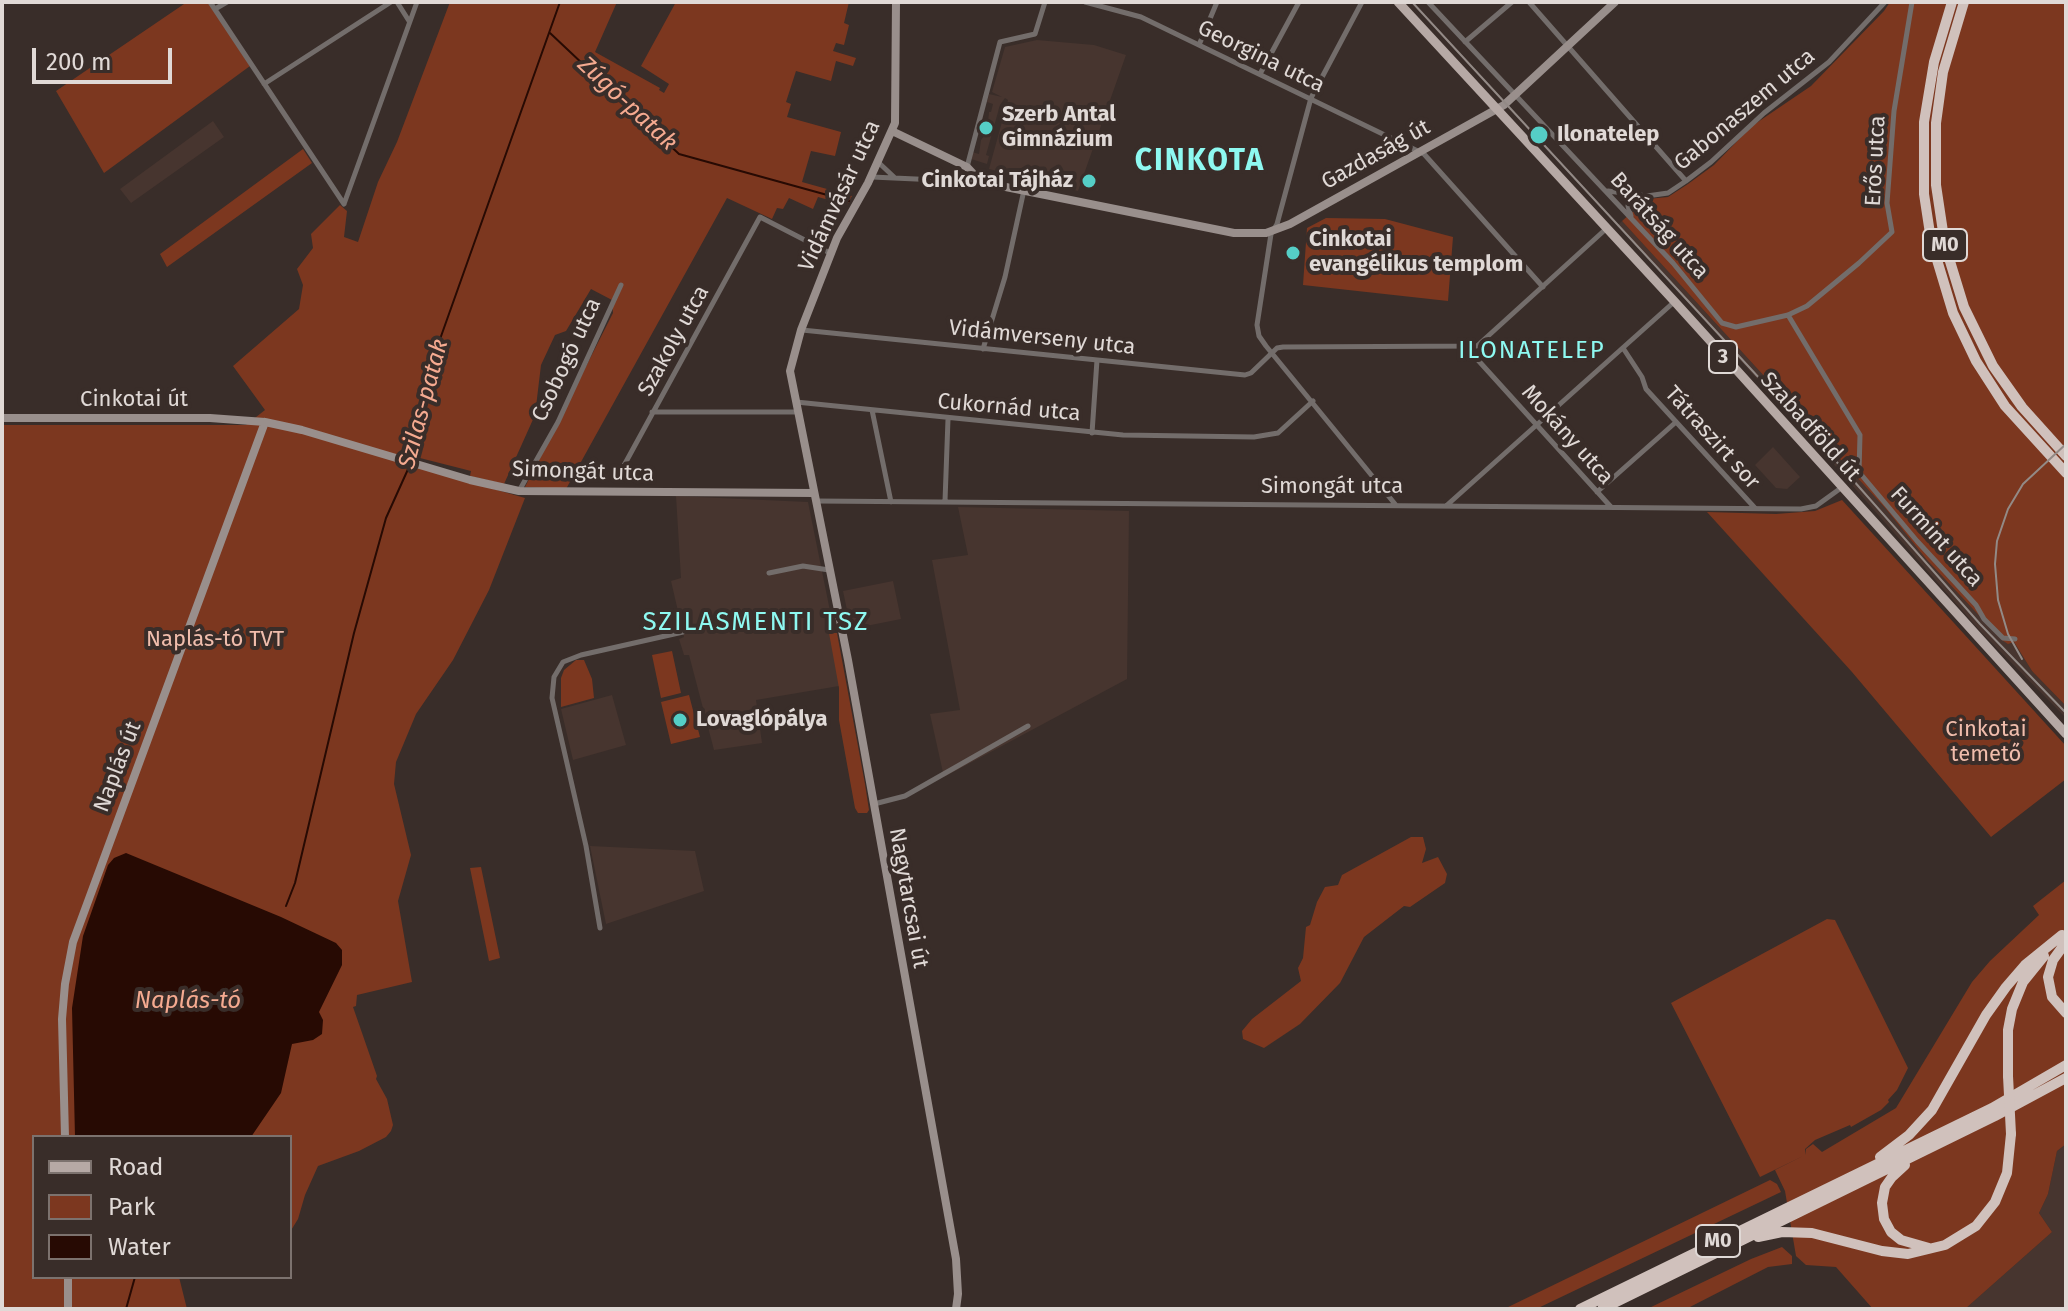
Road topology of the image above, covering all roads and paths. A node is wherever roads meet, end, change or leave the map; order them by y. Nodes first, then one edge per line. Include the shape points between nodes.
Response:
1 (210, 2) edge
2 (227, 2) edge
3 (391, 2) edge
4 (397, 2) edge
5 (417, 2) edge
6 (896, 2) edge
7 (1045, 2) edge
8 (1085, 2) edge
9 (1217, 2) edge
10 (1299, 2) edge
11 (1362, 2) edge
12 (1398, 2) edge
13 (1428, 2) edge
14 (1512, 2) edge
15 (1529, 2) edge
16 (1615, 2) edge
17 (1885, 2) edge
18 (1912, 2) edge
19 (1952, 2) edge
20 (1964, 2) edge
21 (215, 9) junction
22 (410, 22) junction
23 (1465, 42) junction
24 (1199, 45) junction
25 (1568, 45) junction
26 (1260, 74) junction
27 (264, 84) junction
28 (1514, 94) junction
29 (1311, 98) junction
30 (1496, 109) junction
31 (892, 131) junction
32 (1420, 151) junction
33 (878, 161) junction
34 (967, 167) junction
35 (871, 177) junction
36 (895, 178) junction
37 (1686, 181) junction
38 (981, 182) junction
39 (1024, 189) junction
40 (1604, 190) junction
41 (1639, 195) junction
42 (1633, 220) junction
43 (1607, 228) junction
44 (1273, 231) junction
45 (830, 253) junction
46 (621, 285) dead end
47 (1543, 287) junction
48 (1675, 302) junction
49 (1788, 315) junction
50 (1736, 327) joint
51 (801, 330) junction
52 (1466, 348) junction
53 (1623, 348) junction
54 (983, 349) junction
55 (1272, 352) junction
56 (1097, 360) junction
57 (1313, 401) junction
58 (795, 402) junction
59 (872, 410) junction
60 (652, 412) junction
61 (797, 412) junction
62 (2, 418) edge
63 (948, 419) junction
64 (265, 422) junction
65 (1676, 422) junction
66 (1537, 424) junction
67 (1092, 433) junction
68 (2066, 456) edge
69 (2066, 473) edge
70 (616, 480) dead end
71 (1841, 488) junction
72 (519, 491) junction
73 (1597, 492) junction
74 (815, 497) junction
75 (945, 501) junction
76 (891, 502) junction
77 (1396, 505) junction
78 (1446, 507) junction
79 (1611, 508) junction
80 (1754, 508) junction
81 (829, 570) junction
82 (769, 573) dead end
83 (683, 632) dead end
84 (2015, 639) dead end
85 (1028, 726) dead end
86 (2066, 734) edge
87 (873, 804) junction
88 (600, 928) dead end
89 (2065, 937) edge
90 (2066, 1013) edge
91 (2066, 1065) edge
92 (2066, 1078) edge
93 (65, 1135) edge
94 (1929, 1148) junction
95 (1856, 1174) junction
96 (1931, 1249) junction
97 (1712, 1255) junction
98 (68, 1279) edge
99 (68, 1309) edge
100 (956, 1309) edge
101 (1580, 1309) edge
102 (1602, 1309) edge

1 - 21 street
2 - 21 street
3 - 27 street
4 - 22 street
5 - 22 street
6 - 31 main road, Vidámvásár utca
7 - 34 street via 1035,34 1000,42
8 - 24 street, Georgina utca via 1119,7
9 - 24 street
10 - 26 street
11 - 29 street
12 - 30 main road, Szabadföld út / 3
13 - 23 street, Barátság utca
14 - 23 street
15 - 25 street
16 - 25 main road, Gazdaság út
17 - 37 street, Gabonaszem utca via 1829,62
18 - 49 street, Erős utca via 1888,178 1892,232 1807,306
19 - 69 highway, M0 via 1924,122 1924,194 1931,240 1953,313 1988,381 2019,424
20 - 68 highway, M0 via 1943,72 1936,123 1936,185 1945,245 1964,307 1993,366
21 - 27 street
22 - 27 street via 344,204
23 - 28 street, Barátság utca
24 - 26 street, Georgina utca
25 - 28 main road, Gazdaság út
25 - 37 street
26 - 29 street, Georgina utca
28 - 30 main road, Gazdaság út
28 - 40 street, Barátság utca
29 - 32 street, Georgina utca
29 - 44 street
30 - 32 main road, Gazdaság út
30 - 43 main road, Szabadföld út / 3
31 - 33 main road, Vidámvásár utca
31 - 34 main road
32 - 44 main road, Gazdaság út
32 - 47 street
33 - 35 main road, Vidámvásár utca
33 - 36 street
34 - 38 main road
35 - 36 street
35 - 45 main road, Vidámvásár utca
36 - 38 street
37 - 41 street, Gabonaszem utca via 1668,193
38 - 39 main road
39 - 44 main road via 1234,233
39 - 54 street
40 - 41 street, Gabonaszem utca
40 - 42 street, Barátság utca
41 - 42 street via 1629,201
42 - 50 street, Barátság utca via 1722,323
43 - 47 street
43 - 48 main road, Szabadföld út / 3
44 - 55 street via 1257,325
45 - 51 main road, Vidámvásár utca
45 - 60 street, Szakoly utca via 760,217
46 - 72 street, Csobogó utca via 558,422
47 - 52 street via 1477,346
48 - 53 street
48 - 71 main road, Szabadföld út / 3
49 - 50 street, Erős utca
49 - 84 street, Furmint utca via 1860,435 1859,472 1984,619 2003,638
51 - 54 street, Vidámverseny utca
51 - 58 main road, Vidámvásár utca via 790,366
52 - 55 street via 1283,347
52 - 66 street, Mokány utca
53 - 65 street, Tátraszirt sor via 1646,389
53 - 66 street
54 - 56 street, Vidámverseny utca
55 - 56 street, Vidámverseny utca via 1245,375
55 - 57 street
56 - 67 street
57 - 67 street, Cukornád utca via 1278,433 1254,437
57 - 77 street
58 - 59 street, Cukornád utca
58 - 61 main road, Vidámvásár utca
59 - 63 street, Cukornád utca
59 - 76 street
60 - 61 street
60 - 70 street, Szakoly utca
61 - 74 main road, Vidámvásár utca
62 - 64 main road, Cinkotai út
63 - 67 street, Cukornád utca
63 - 75 street
64 - 72 main road, Simongát utca
64 - 93 main road, Naplás út via 73,942 62,1022
65 - 73 street
65 - 80 street, Tátraszirt sor
66 - 73 street, Mokány utca
66 - 78 street
71 - 80 street, Simongát utca via 1816,506
71 - 86 main road, Szabadföld út / 3
72 - 74 main road, Simongát utca
73 - 79 street, Mokány utca
74 - 76 street, Simongát utca
74 - 81 main road, Nagytarcsai út
75 - 76 street, Simongát utca
75 - 77 street, Simongát utca
77 - 78 street, Simongát utca
78 - 79 street, Simongát utca
79 - 80 street, Simongát utca
81 - 82 street via 803,566
81 - 87 main road, Nagytarcsai út
83 - 88 street via 581,655 563,662 554,677 552,698
85 - 87 street via 905,796
87 - 100 main road, Nagytarcsai út via 956,1259
89 - 90 highway via 2048,977 2052,997
89 - 95 highway via 2025,965 2006,987 1923,1121
89 - 96 highway, bridge via 2023,982 2012,1009 2007,1173 1990,1210 1969,1232
91 - 95 highway, M0 via 1992,1108
92 - 94 highway, M0
94 - 96 highway via 1892,1177 1882,1210 1896,1237
94 - 97 highway, M0
95 - 101 highway, M0
96 - 97 highway via 1895,1253 1792,1231 1761,1236
97 - 102 highway, M0
98 - 99 main road

